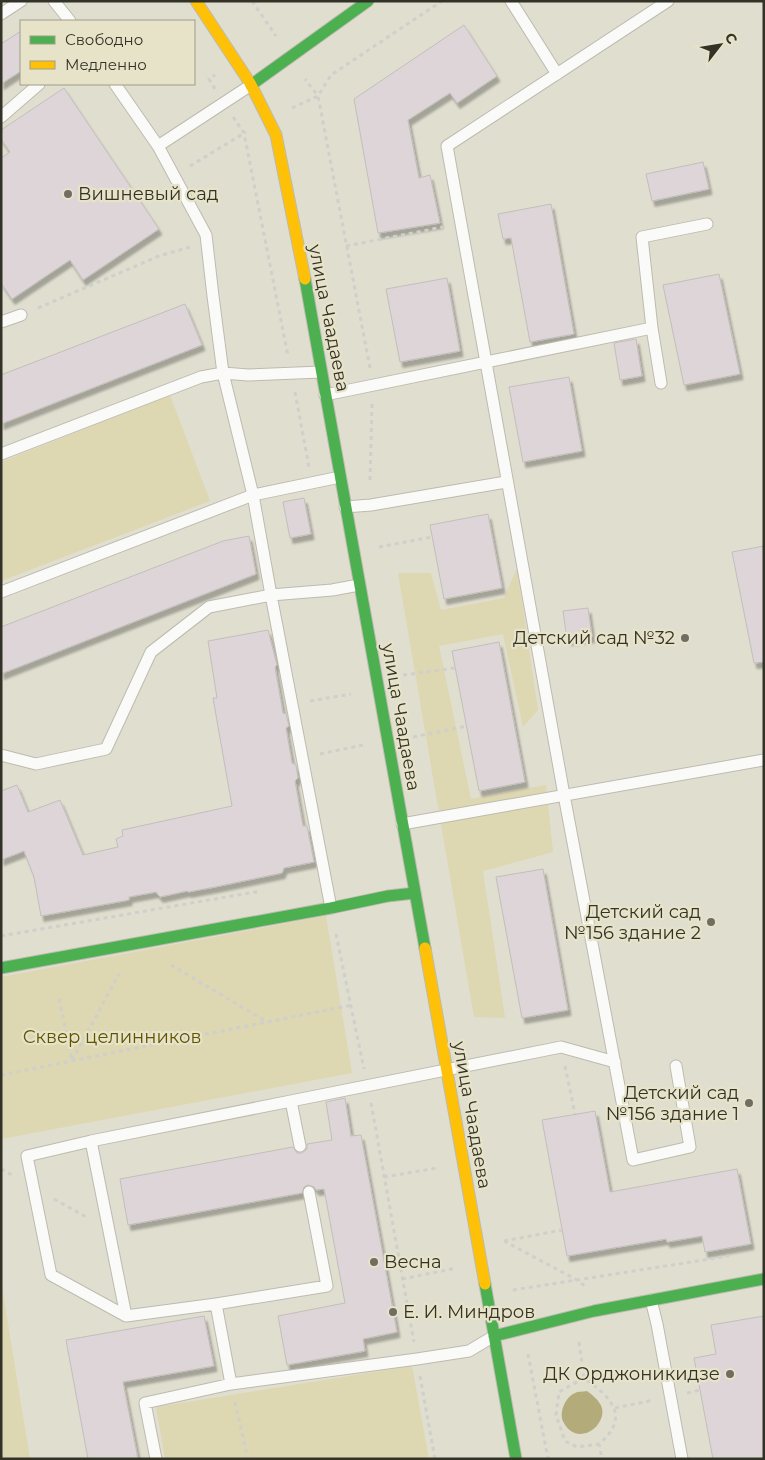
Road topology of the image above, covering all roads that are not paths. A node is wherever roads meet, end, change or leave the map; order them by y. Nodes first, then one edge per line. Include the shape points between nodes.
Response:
1 (20, 1) edge
2 (54, 1) edge
3 (196, 1) edge
4 (368, 1) edge
5 (511, 1) edge
6 (668, 1) edge
7 (2, 13) edge
8 (69, 20) edge
9 (557, 74) junction
10 (38, 85) edge
11 (116, 85) edge
12 (251, 85) junction
13 (1, 117) edge
14 (158, 146) junction
15 (707, 224) dead end
16 (21, 315) road end
17 (1, 322) edge
18 (652, 328) junction
19 (487, 362) junction
20 (223, 372) junction
21 (321, 372) junction
22 (661, 383) dead end
23 (325, 395) junction
24 (1, 454) edge
25 (340, 477) junction
26 (506, 482) junction
27 (253, 495) junction
28 (345, 507) junction
29 (359, 585) junction
30 (1, 592) edge
31 (270, 595) junction
32 (1, 755) edge
33 (764, 760) edge
34 (564, 795) junction
35 (402, 824) junction
36 (415, 893) junction
37 (331, 908) junction
38 (1, 968) edge
39 (615, 1062) junction
40 (676, 1066) dead end
41 (446, 1070) junction
42 (291, 1101) junction
43 (90, 1141) junction
44 (300, 1146) dead end
45 (309, 1192) dead end
46 (764, 1279) edge
47 (651, 1300) junction
48 (216, 1304) junction
49 (126, 1316) junction
50 (494, 1336) junction
51 (231, 1384) junction
52 (156, 1459) edge
53 (516, 1459) edge
54 (682, 1459) edge

1 - 7 lane
2 - 8 lane
3 - 12 street, улица Чаадаева
4 - 12 street
5 - 9 lane
6 - 9 lane
9 - 19 lane via 447,146
10 - 13 lane
11 - 14 lane
12 - 14 lane
12 - 21 street, улица Чаадаева via 276,135
14 - 20 lane via 206,235
15 - 18 lane via 642,237
16 - 17 lane
18 - 19 lane
18 - 22 lane
19 - 23 lane
19 - 26 lane
20 - 21 lane via 248,375
20 - 24 lane via 201,377
20 - 27 lane
21 - 23 street, улица Чаадаева
23 - 25 street, улица Чаадаева
25 - 27 lane
25 - 28 street, улица Чаадаева
26 - 28 lane
26 - 34 lane
27 - 30 lane
27 - 31 lane
28 - 29 street, улица Чаадаева
29 - 31 lane
29 - 35 street, улица Чаадаева
31 - 32 lane via 209,607 151,652 106,749 36,764
31 - 37 lane
33 - 34 lane
34 - 35 lane
34 - 39 lane
35 - 36 street, улица Чаадаева
36 - 37 street
36 - 41 street, улица Чаадаева
37 - 38 street
39 - 40 lane via 633,1160 690,1147
39 - 41 lane via 561,1047
41 - 42 lane
41 - 50 street, улица Чаадаева
42 - 43 lane
42 - 44 lane
43 - 49 lane
43 - 49 lane via 27,1156 28,1164 51,1275
45 - 48 lane via 327,1286
46 - 47 street
47 - 50 street
47 - 54 lane
48 - 49 lane
48 - 51 lane
50 - 51 lane via 469,1351
50 - 53 street, улица Чаадаева
51 - 52 lane via 145,1403

